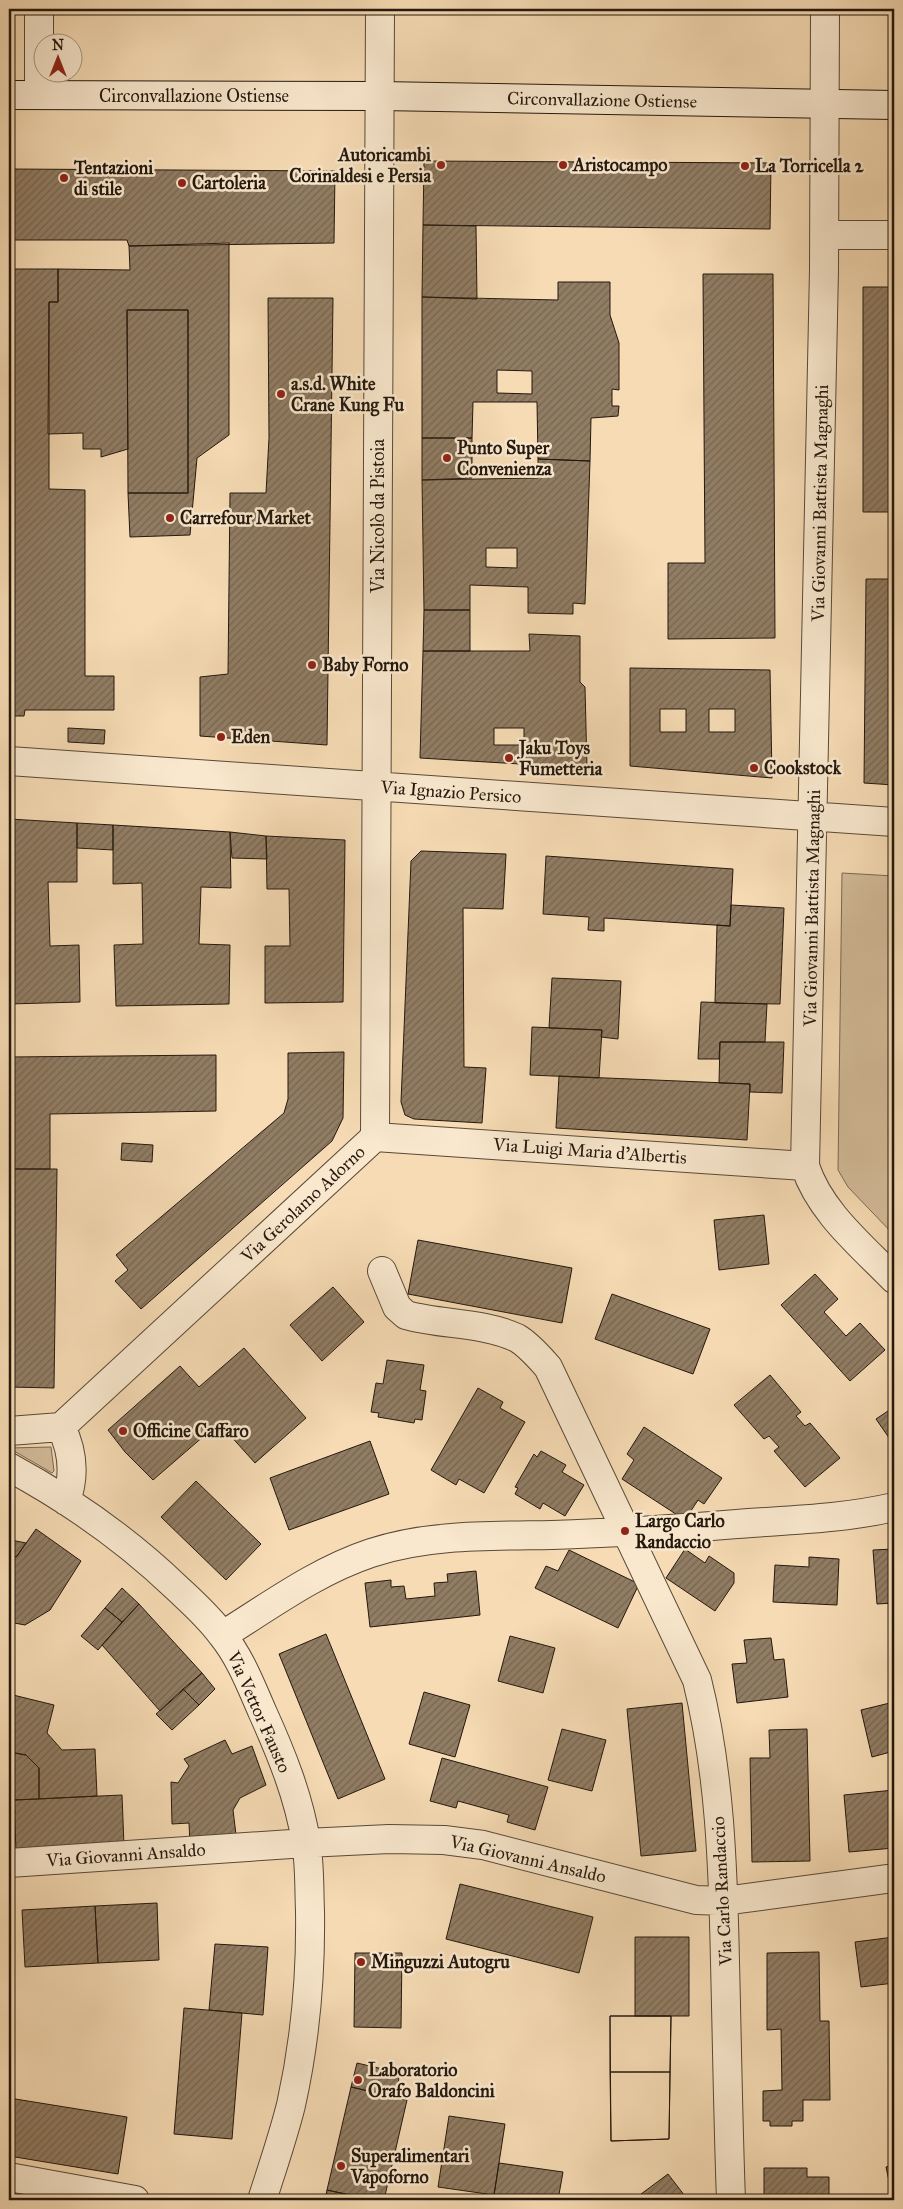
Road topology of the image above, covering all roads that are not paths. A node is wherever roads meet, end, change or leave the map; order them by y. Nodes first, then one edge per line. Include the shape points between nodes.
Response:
1 (39, 9) edge
2 (380, 9) edge
3 (825, 9) edge
4 (9, 95) edge
5 (39, 95) junction
6 (380, 96) junction
7 (824, 104) junction
8 (894, 105) edge
9 (824, 235) junction
10 (894, 235) edge
11 (9, 761) edge
12 (376, 786) junction
13 (814, 817) junction
14 (894, 822) edge
15 (375, 1137) junction
16 (805, 1166) junction
17 (382, 1271) dead end
18 (894, 1279) edge
19 (61, 1427) junction
20 (9, 1431) edge
21 (9, 1467) edge
22 (66, 1501) junction
23 (894, 1506) edge
24 (625, 1531) junction
25 (223, 1635) junction
26 (306, 1843) junction
27 (9, 1863) edge
28 (894, 1878) edge
29 (724, 1901) junction
30 (9, 2177) edge
31 (135, 2200) edge
32 (262, 2200) edge
33 (730, 2200) edge

1 - 5 street
2 - 6 street
3 - 7 street
4 - 5 street, Circonvallazione Ostiense
5 - 6 street, Circonvallazione Ostiense
6 - 7 street, Circonvallazione Ostiense
6 - 12 street, Via Nicolò da Pistoia
7 - 8 street, Circonvallazione Ostiense
7 - 9 street
9 - 10 street
9 - 13 street, Via Giovanni Battista Magnaghi
11 - 12 street, Via Ignazio Persico
12 - 13 street, Via Ignazio Persico
12 - 15 street, Via Gerolamo Adorno
13 - 14 street, Via Ignazio Persico
13 - 16 street, Via Giovanni Battista Magnaghi
15 - 16 street, Via Luigi Maria d'Albertis
15 - 19 street, Via Gerolamo Adorno
16 - 18 street, Via Giovanni Battista Magnaghi via 817,1195
17 - 24 street via 397,1307 406,1315 496,1331 518,1339 534,1352 548,1367 598,1467
19 - 20 street
19 - 22 street via 68,1441 72,1470
21 - 22 street, Via Vettor Fausto
22 - 25 street, Via Vettor Fausto via 149,1561
23 - 24 street via 823,1520
24 - 25 street via 493,1536 423,1542 373,1552 327,1570
24 - 29 street, Via Carlo Randaccio via 697,1680 714,1761
25 - 26 street, Via Vettor Fausto via 280,1748
26 - 27 street, Via Giovanni Ansaldo
26 - 29 street, Via Giovanni Ansaldo via 416,1838 464,1842 696,1900
26 - 32 street, Via Vettor Fausto via 310,1942 303,2038 290,2106
28 - 29 street, Via Giovanni Ansaldo
29 - 33 street, Via Carlo Randaccio
30 - 31 street

